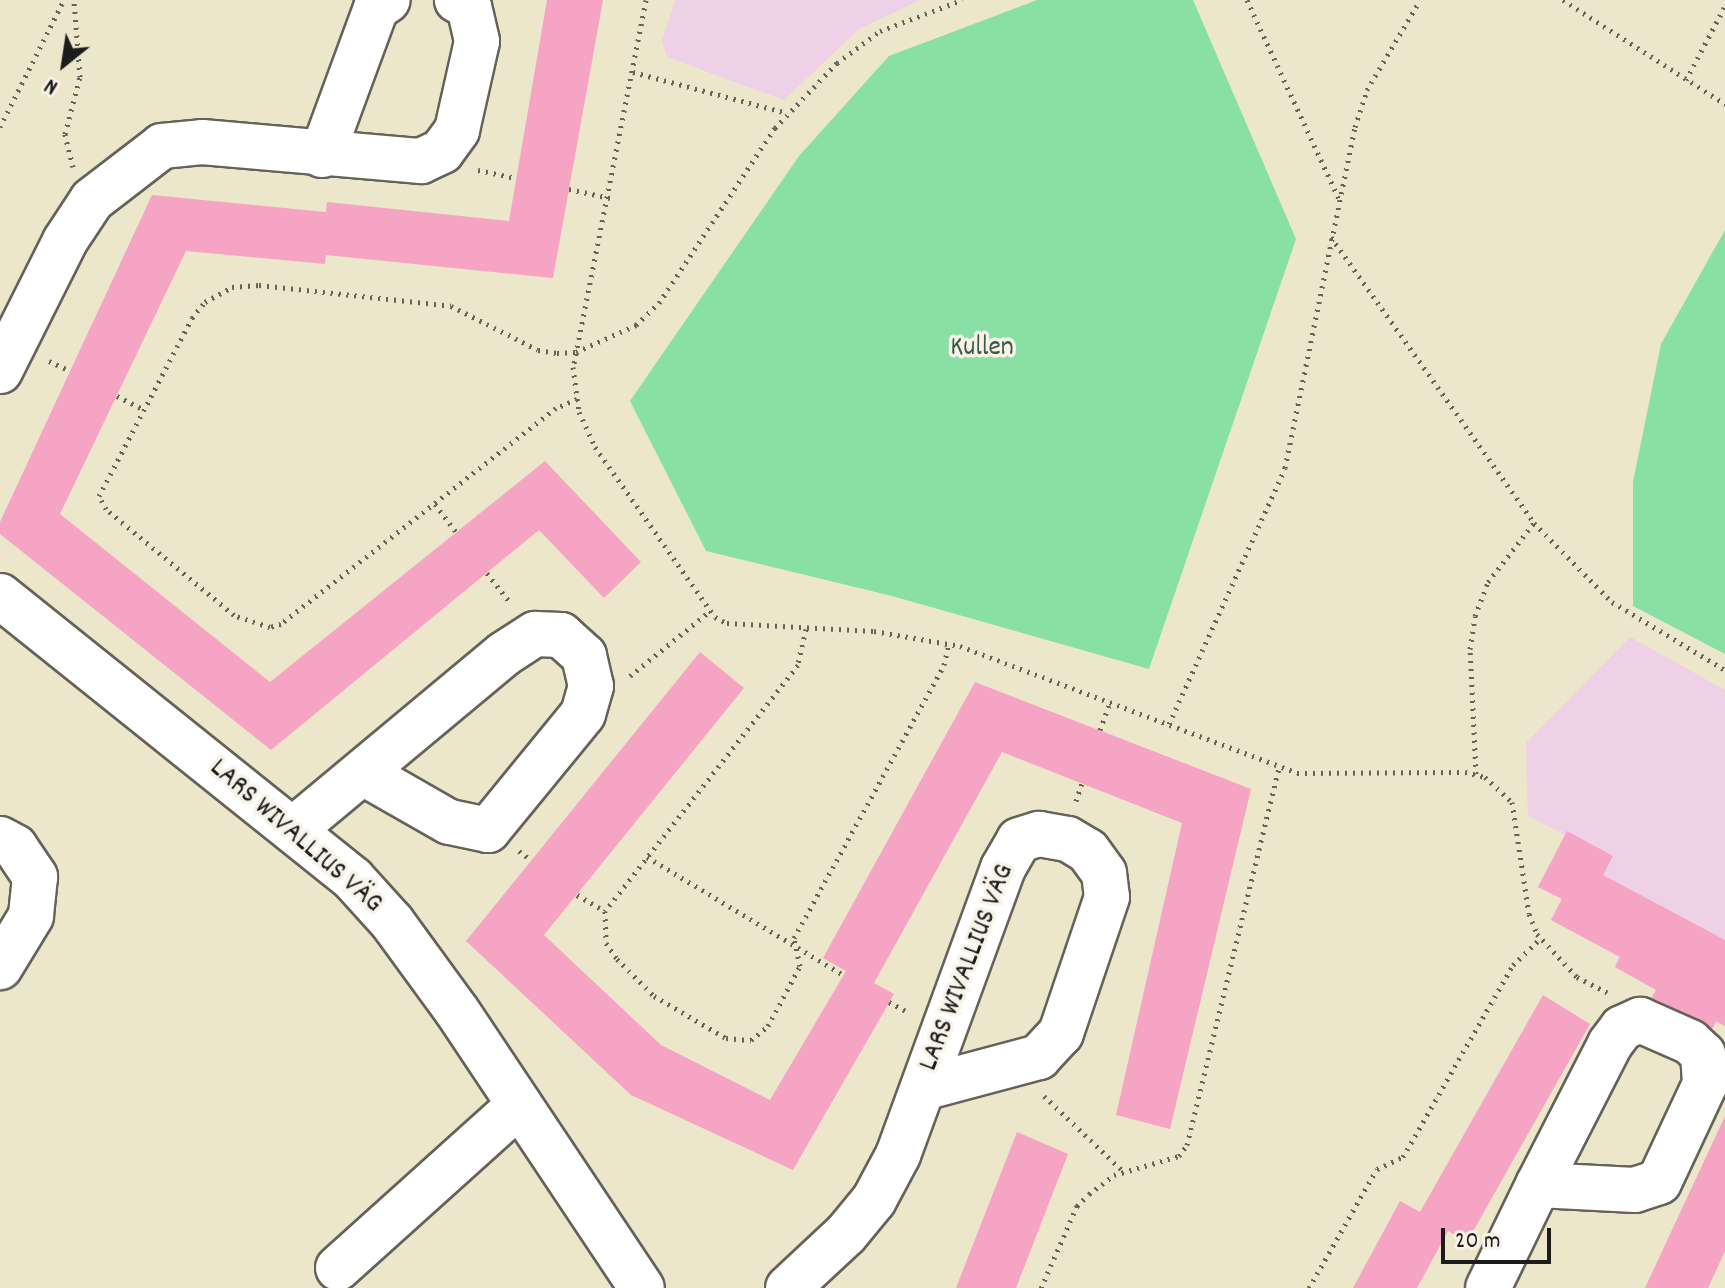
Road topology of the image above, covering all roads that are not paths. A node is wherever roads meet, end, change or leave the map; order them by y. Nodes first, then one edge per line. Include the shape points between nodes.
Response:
1 (388, 0) edge
2 (457, 0) edge
3 (322, 155) junction
4 (0, 371) edge
5 (0, 596) edge
6 (363, 773) junction
7 (294, 829) junction
8 (0, 839) edge
9 (0, 967) edge
10 (923, 1088) junction
11 (519, 1105) junction
12 (1538, 1185) dead end
13 (338, 1268) dead end
14 (642, 1288) edge
15 (788, 1288) edge
16 (1488, 1288) edge

1 - 3 street via 376,8
2 - 3 street via 469,7 477,41 457,130 442,151 421,161
3 - 4 street via 202,142 162,146 97,195 65,241
5 - 7 street, LARS WIVALLIUS VÄG
6 - 6 street via 535,634 561,635 584,656 591,686 583,714 488,830 449,822
6 - 7 street
7 - 11 street, LARS WIVALLIUS VÄG via 392,922
8 - 9 street via 15,847 35,877 31,916
10 - 10 street, LARS WIVALLIUS VÄG via 1003,868 1019,840 1039,834 1068,839 1088,851 1104,873 1107,897 1061,1033 1039,1057
10 - 15 street, LARS WIVALLIUS VÄG via 874,1200 817,1265
11 - 13 street
11 - 14 street, LARS WIVALLIUS VÄG
12 - 16 street

